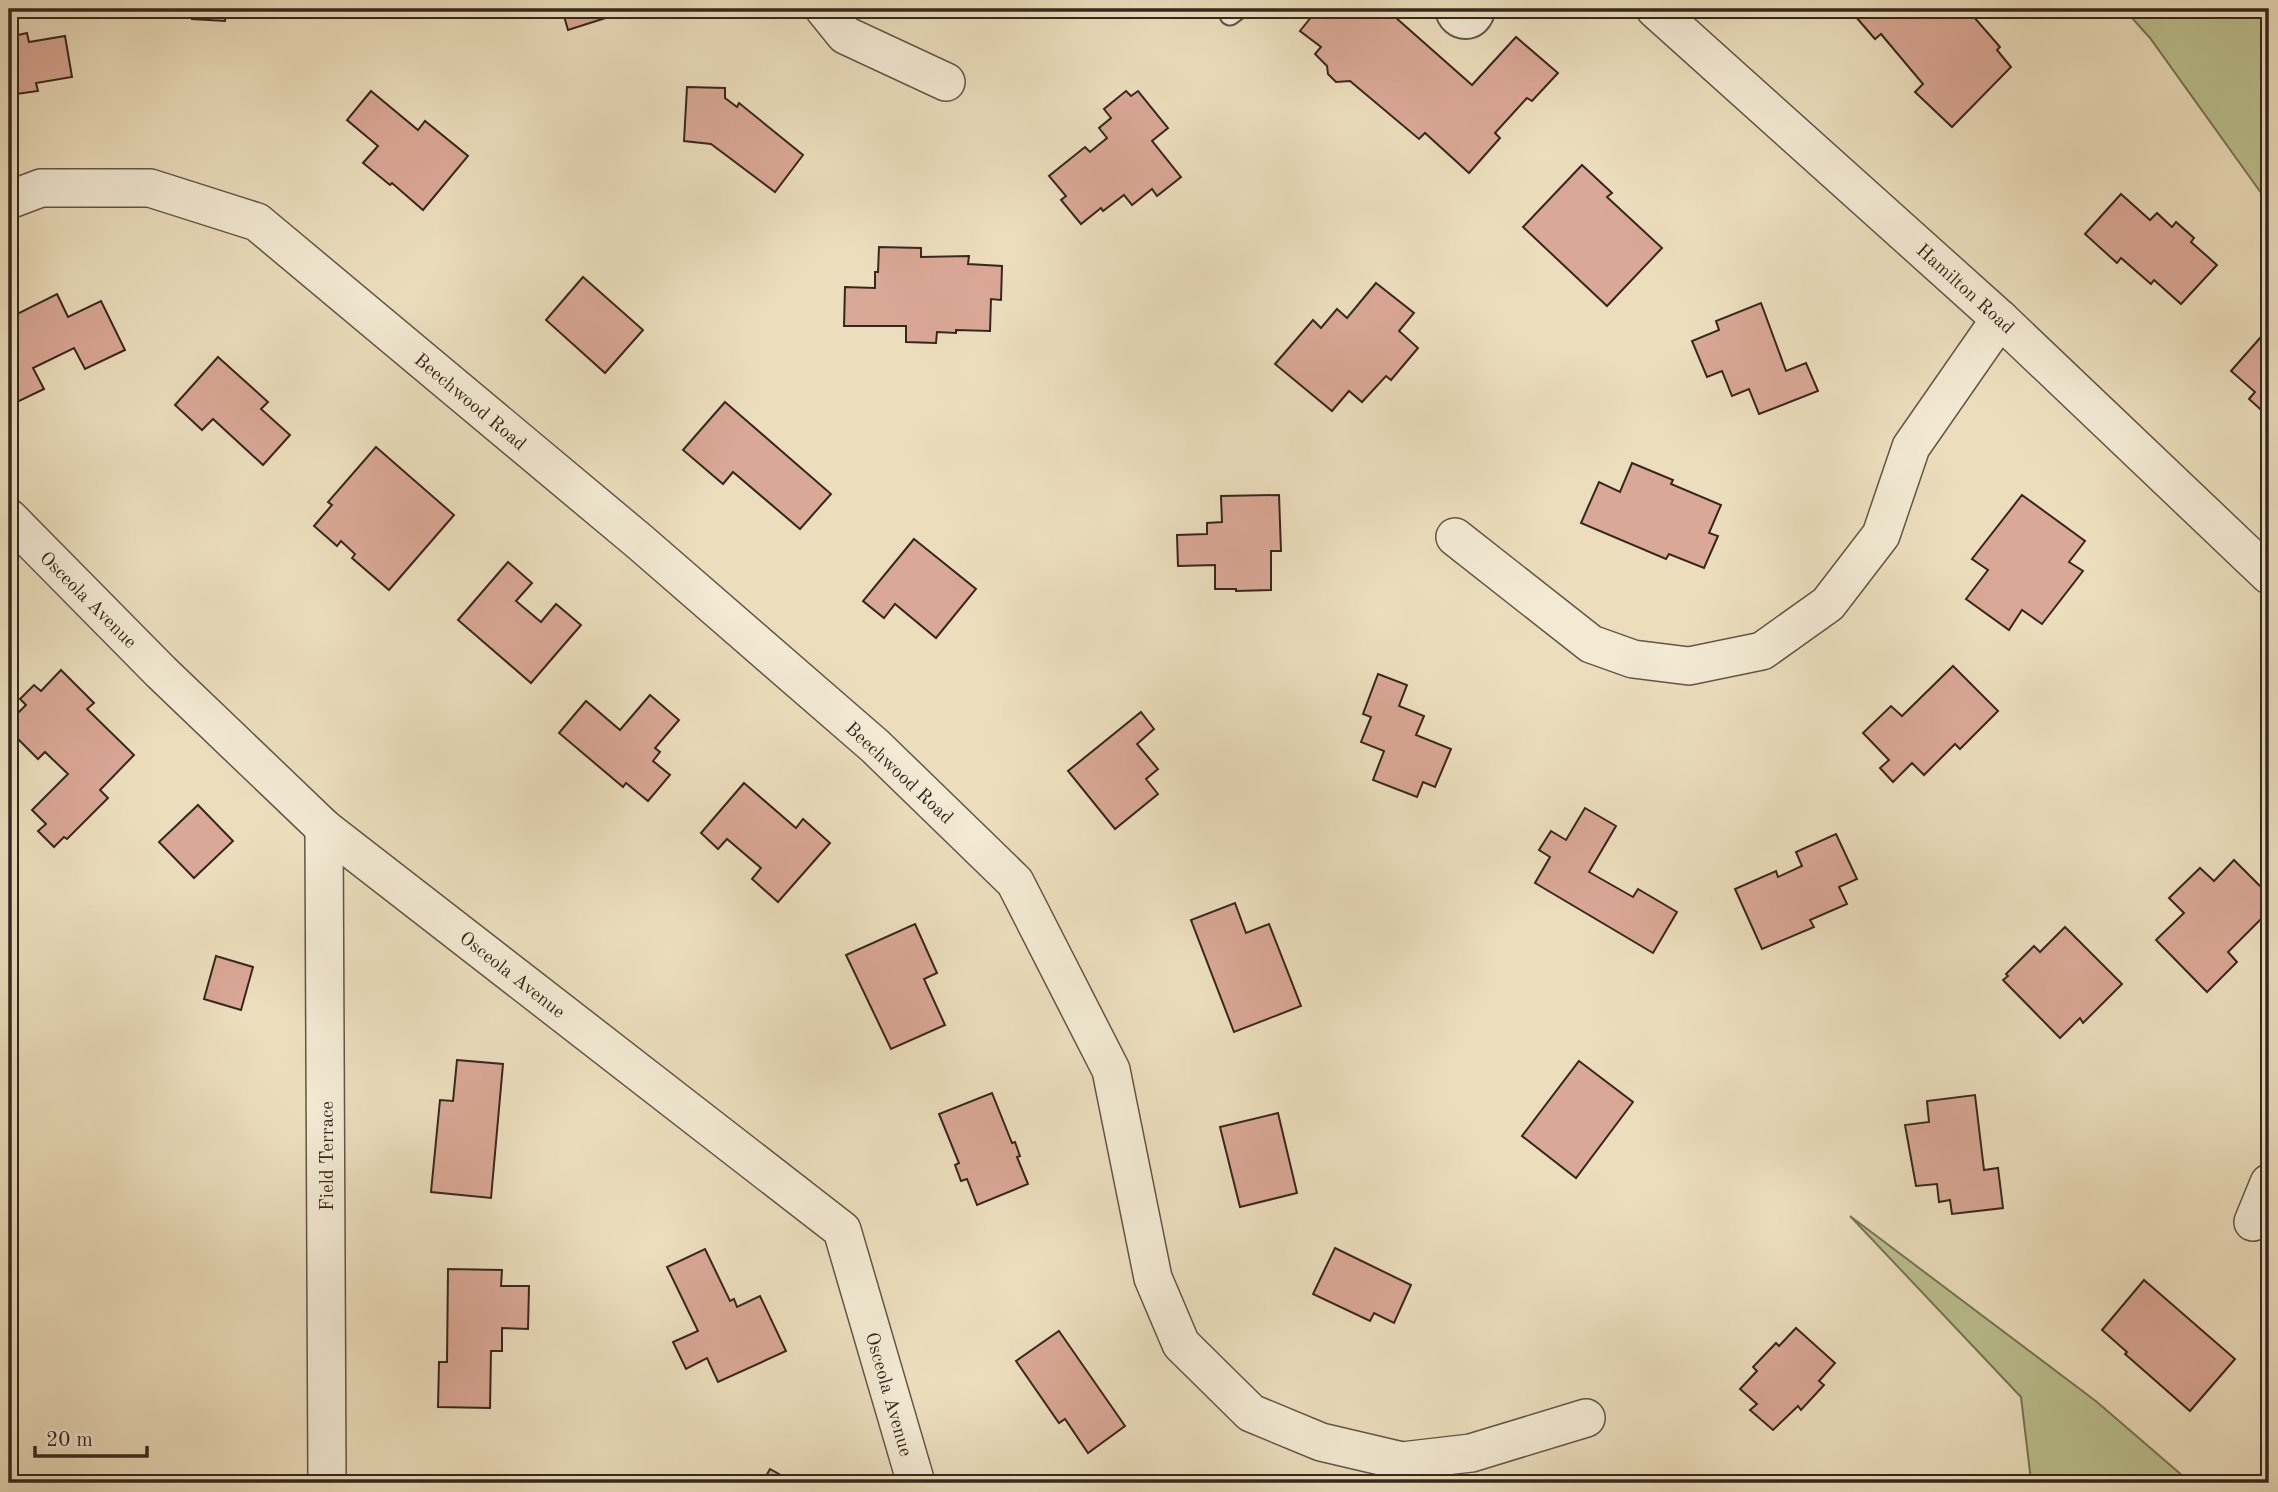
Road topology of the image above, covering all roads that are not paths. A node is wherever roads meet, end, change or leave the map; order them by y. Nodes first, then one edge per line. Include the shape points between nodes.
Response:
1 (824, 9) edge
2 (1445, 9) edge
3 (1485, 9) edge
4 (1655, 9) edge
5 (946, 82) dead end
6 (9, 201) edge
7 (2000, 319) junction
8 (9, 518) edge
9 (1455, 537) dead end
10 (2269, 575) edge
11 (324, 828) junction
12 (2269, 1184) edge
13 (2253, 1222) dead end
14 (1586, 1418) dead end
15 (327, 1483) edge
16 (916, 1483) edge

1 - 5 street via 845,35
2 - 3 lane via 1449,21 1465,29 1478,24
4 - 7 street, Hamilton Road
6 - 14 street, Beechwood Road via 41,188 150,188 257,222 640,542 875,746 1005,872 1015,882 1111,1070 1153,1278 1181,1344 1251,1413 1321,1442 1402,1461 1471,1453
7 - 9 street via 1911,447 1881,535 1828,604 1762,651 1689,666 1633,659 1591,644
7 - 10 street, Hamilton Road
8 - 11 street, Osceola Avenue
11 - 15 street, Field Terrace
11 - 16 street, Osceola Avenue via 842,1230
12 - 13 street

